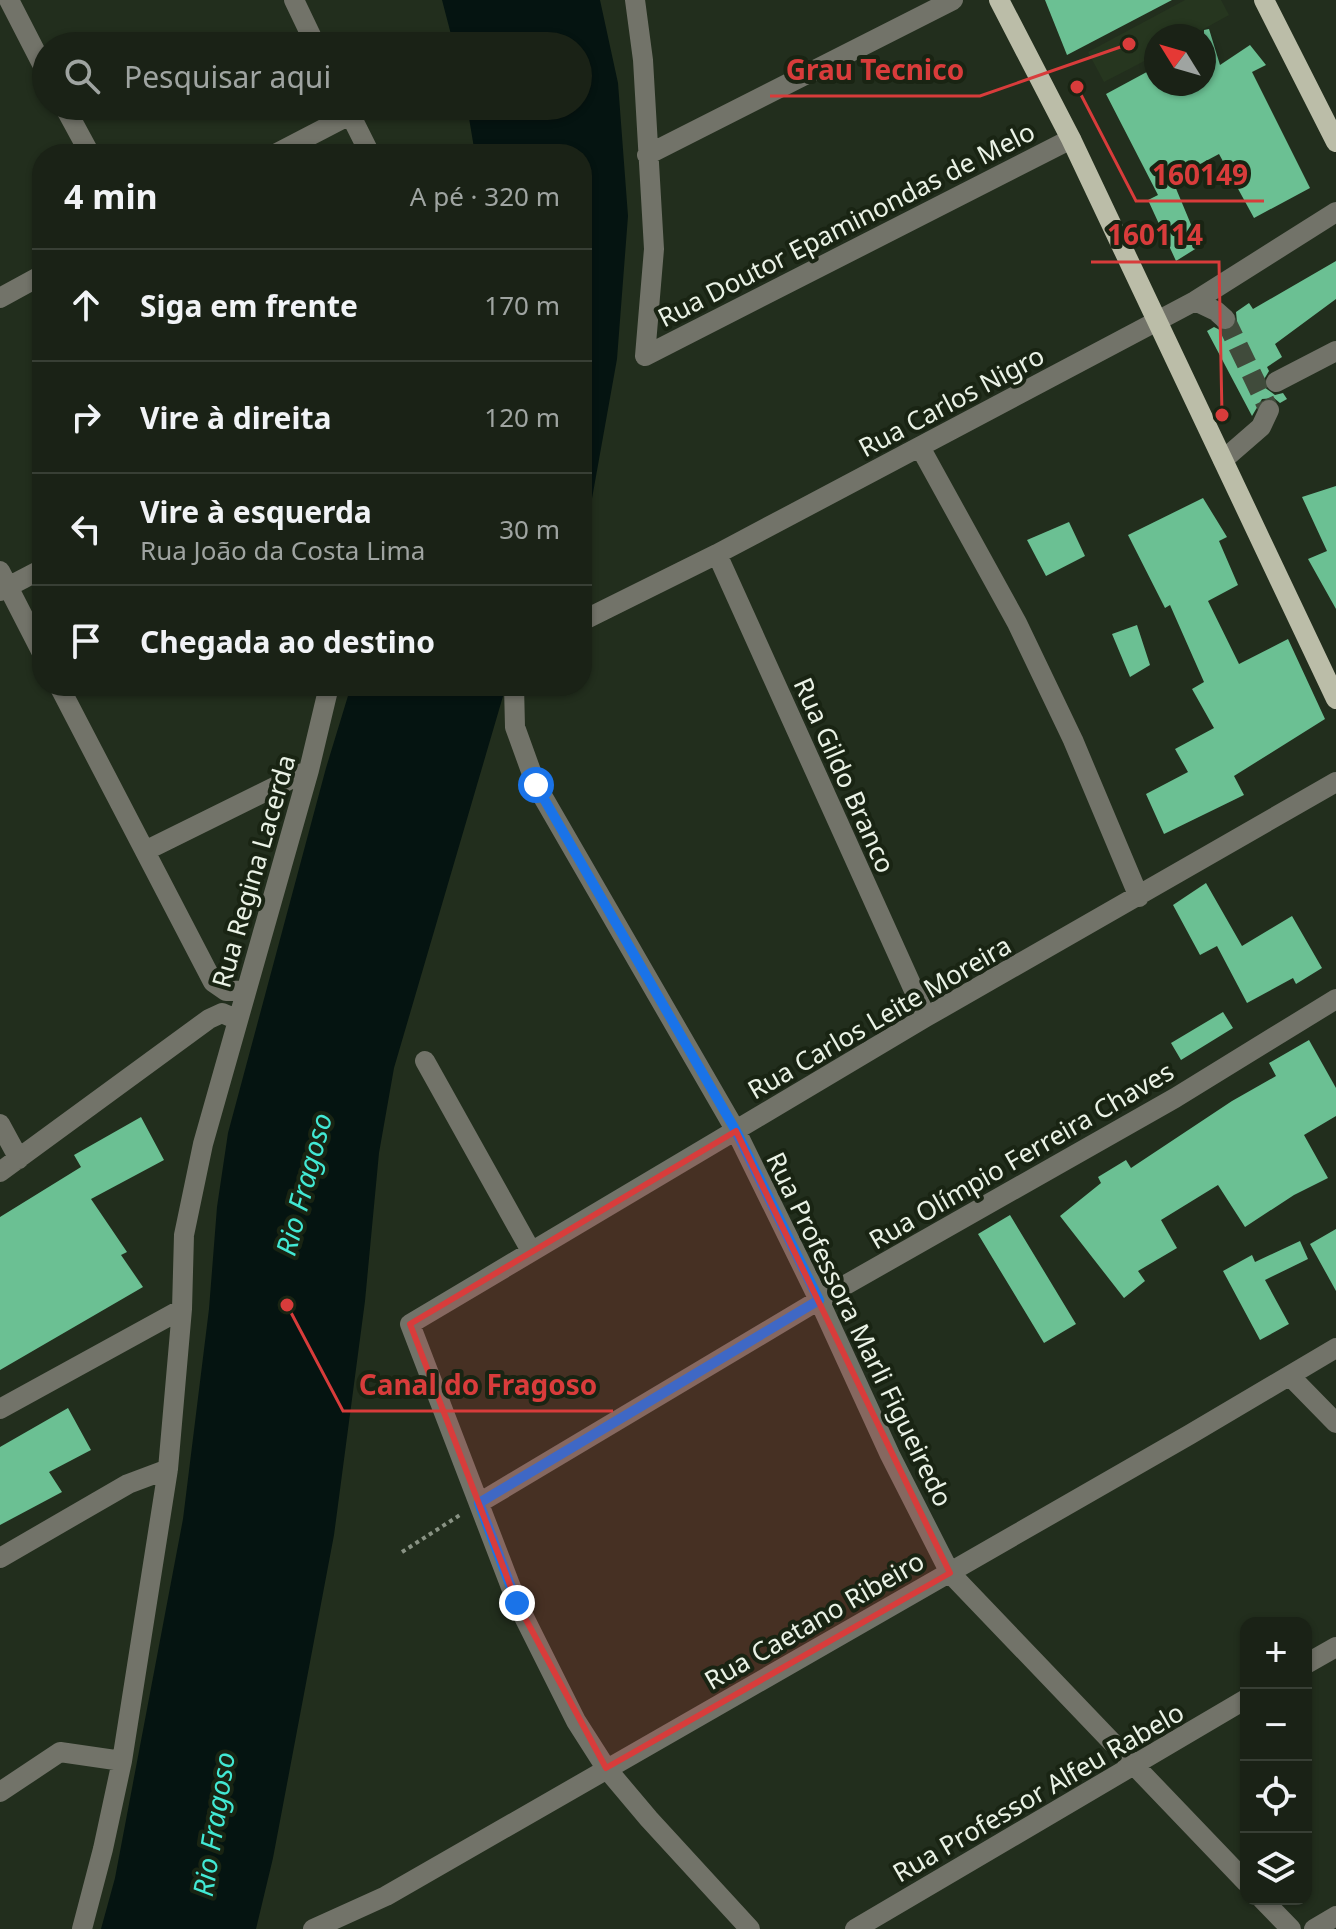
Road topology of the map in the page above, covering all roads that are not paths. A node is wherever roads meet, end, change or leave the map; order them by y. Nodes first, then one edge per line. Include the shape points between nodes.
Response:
1 (9, 0) edge
2 (294, 0) edge
3 (635, 0) edge
4 (953, 0) edge
5 (999, 0) edge
6 (1264, 0) edge
7 (309, 32) edge
8 (32, 45) edge
9 (72, 120) edge
10 (333, 120) edge
11 (353, 120) edge
12 (1071, 139) junction
13 (1336, 142) edge
14 (85, 144) edge
15 (292, 144) edge
16 (365, 144) edge
17 (647, 155) junction
18 (1336, 212) edge
19 (32, 280) edge
20 (0, 298) edge
21 (1195, 301) junction
22 (1225, 319) tunnel mouth
23 (1156, 320) junction
24 (1336, 351) edge
25 (1276, 382) dead end
26 (1269, 410) dead end
27 (920, 447) junction
28 (1223, 460) junction
29 (717, 554) junction
30 (32, 573) edge
31 (3, 583) edge
32 (592, 616) edge
33 (32, 635) edge
34 (64, 696) edge
35 (327, 696) edge
36 (513, 696) edge
37 (1336, 699) edge
38 (309, 770) junction
39 (1336, 782) edge
40 (145, 851) junction
41 (1139, 897) junction
42 (246, 990) junction
43 (1336, 999) edge
44 (926, 1017) junction
45 (238, 1020) junction
46 (425, 1061) dead end
47 (0, 1124) edge
48 (736, 1131) junction
49 (19, 1159) junction
50 (0, 1172) edge
51 (531, 1251) junction
52 (819, 1300) junction
53 (182, 1309) junction
54 (1336, 1348) edge
55 (1290, 1376) junction
56 (0, 1409) edge
57 (1336, 1423) edge
58 (168, 1469) junction
59 (479, 1503) junction
60 (0, 1558) edge
61 (950, 1573) junction
62 (1336, 1647) edge
63 (1312, 1661) edge
64 (1240, 1703) edge
65 (122, 1761) junction
66 (1134, 1767) junction
67 (606, 1768) junction
68 (0, 1792) edge
69 (1240, 1876) edge
70 (1268, 1905) edge
71 (1336, 1916) edge
72 (82, 1929) edge
73 (313, 1929) edge
74 (750, 1929) edge
75 (855, 1929) edge
76 (1291, 1929) edge
77 (1314, 1929) edge

1 - 8 street
2 - 7 street
3 - 17 street
4 - 17 street
5 - 12 main road
6 - 13 main road
9 - 14 street
10 - 15 street
11 - 16 street
12 - 17 street, Rua Doutor Epaminondas de Melo via 645,356 654,249
12 - 23 main road
18 - 21 street, Rua Carlos Nigro
19 - 20 street
21 - 22 street
21 - 23 street, Rua Carlos Nigro
23 - 27 street, Rua Carlos Nigro
23 - 28 main road
24 - 25 street
26 - 28 street via 1261,427
27 - 29 street, Rua Carlos Nigro
27 - 41 street via 1029,649
28 - 37 main road
29 - 32 street, Rua Carlos Nigro
29 - 44 street, Rua Gildo Branco
30 - 31 street
31 - 33 street
34 - 40 street
35 - 38 street, Rua Regina Lacerda
36 - 48 street, Rua Professora Marli Figueiredo via 515,727 536,785
38 - 40 street
38 - 42 street, Rua Regina Lacerda
39 - 41 street, Rua Carlos Leite Moreira
40 - 42 street via 213,982 226,991
41 - 44 street, Rua Carlos Leite Moreira
42 - 45 street, Rua Regina Lacerda
43 - 52 street, Rua Olímpio Ferreira Chaves via 1175,1098
44 - 48 street, Rua Carlos Leite Moreira
45 - 49 street, Rua Regina Lacerda via 222,1013 209,1019
45 - 53 street via 184,1235
46 - 51 street
47 - 49 street
48 - 51 street, Rua Carlos Leite Moreira
48 - 52 street, Rua Professora Marli Figueiredo
49 - 50 street, Rua Regina Lacerda
51 - 59 street, Rua Carlos Leite Moreira via 410,1324
52 - 59 street, Rua Olímpio Ferreira Chaves
52 - 61 street, Rua Professora Marli Figueiredo
53 - 56 street
53 - 58 street
54 - 55 street, Rua Caetano Ribeiro
55 - 57 street
55 - 61 street, Rua Caetano Ribeiro
58 - 60 street via 128,1484
58 - 65 street
59 - 67 street via 538,1650
61 - 66 street, Rua Professora Marli Figueiredo
61 - 67 street, Rua Caetano Ribeiro
62 - 63 street
64 - 66 street, Rua Professor Alfeu Rabelo
65 - 68 street via 60,1752
65 - 72 street
66 - 69 street, Rua Professora Marli Figueiredo
66 - 75 street, Rua Professor Alfeu Rabelo
67 - 73 street, Rua Caetano Ribeiro via 386,1896
67 - 74 street
70 - 76 street
71 - 77 street

